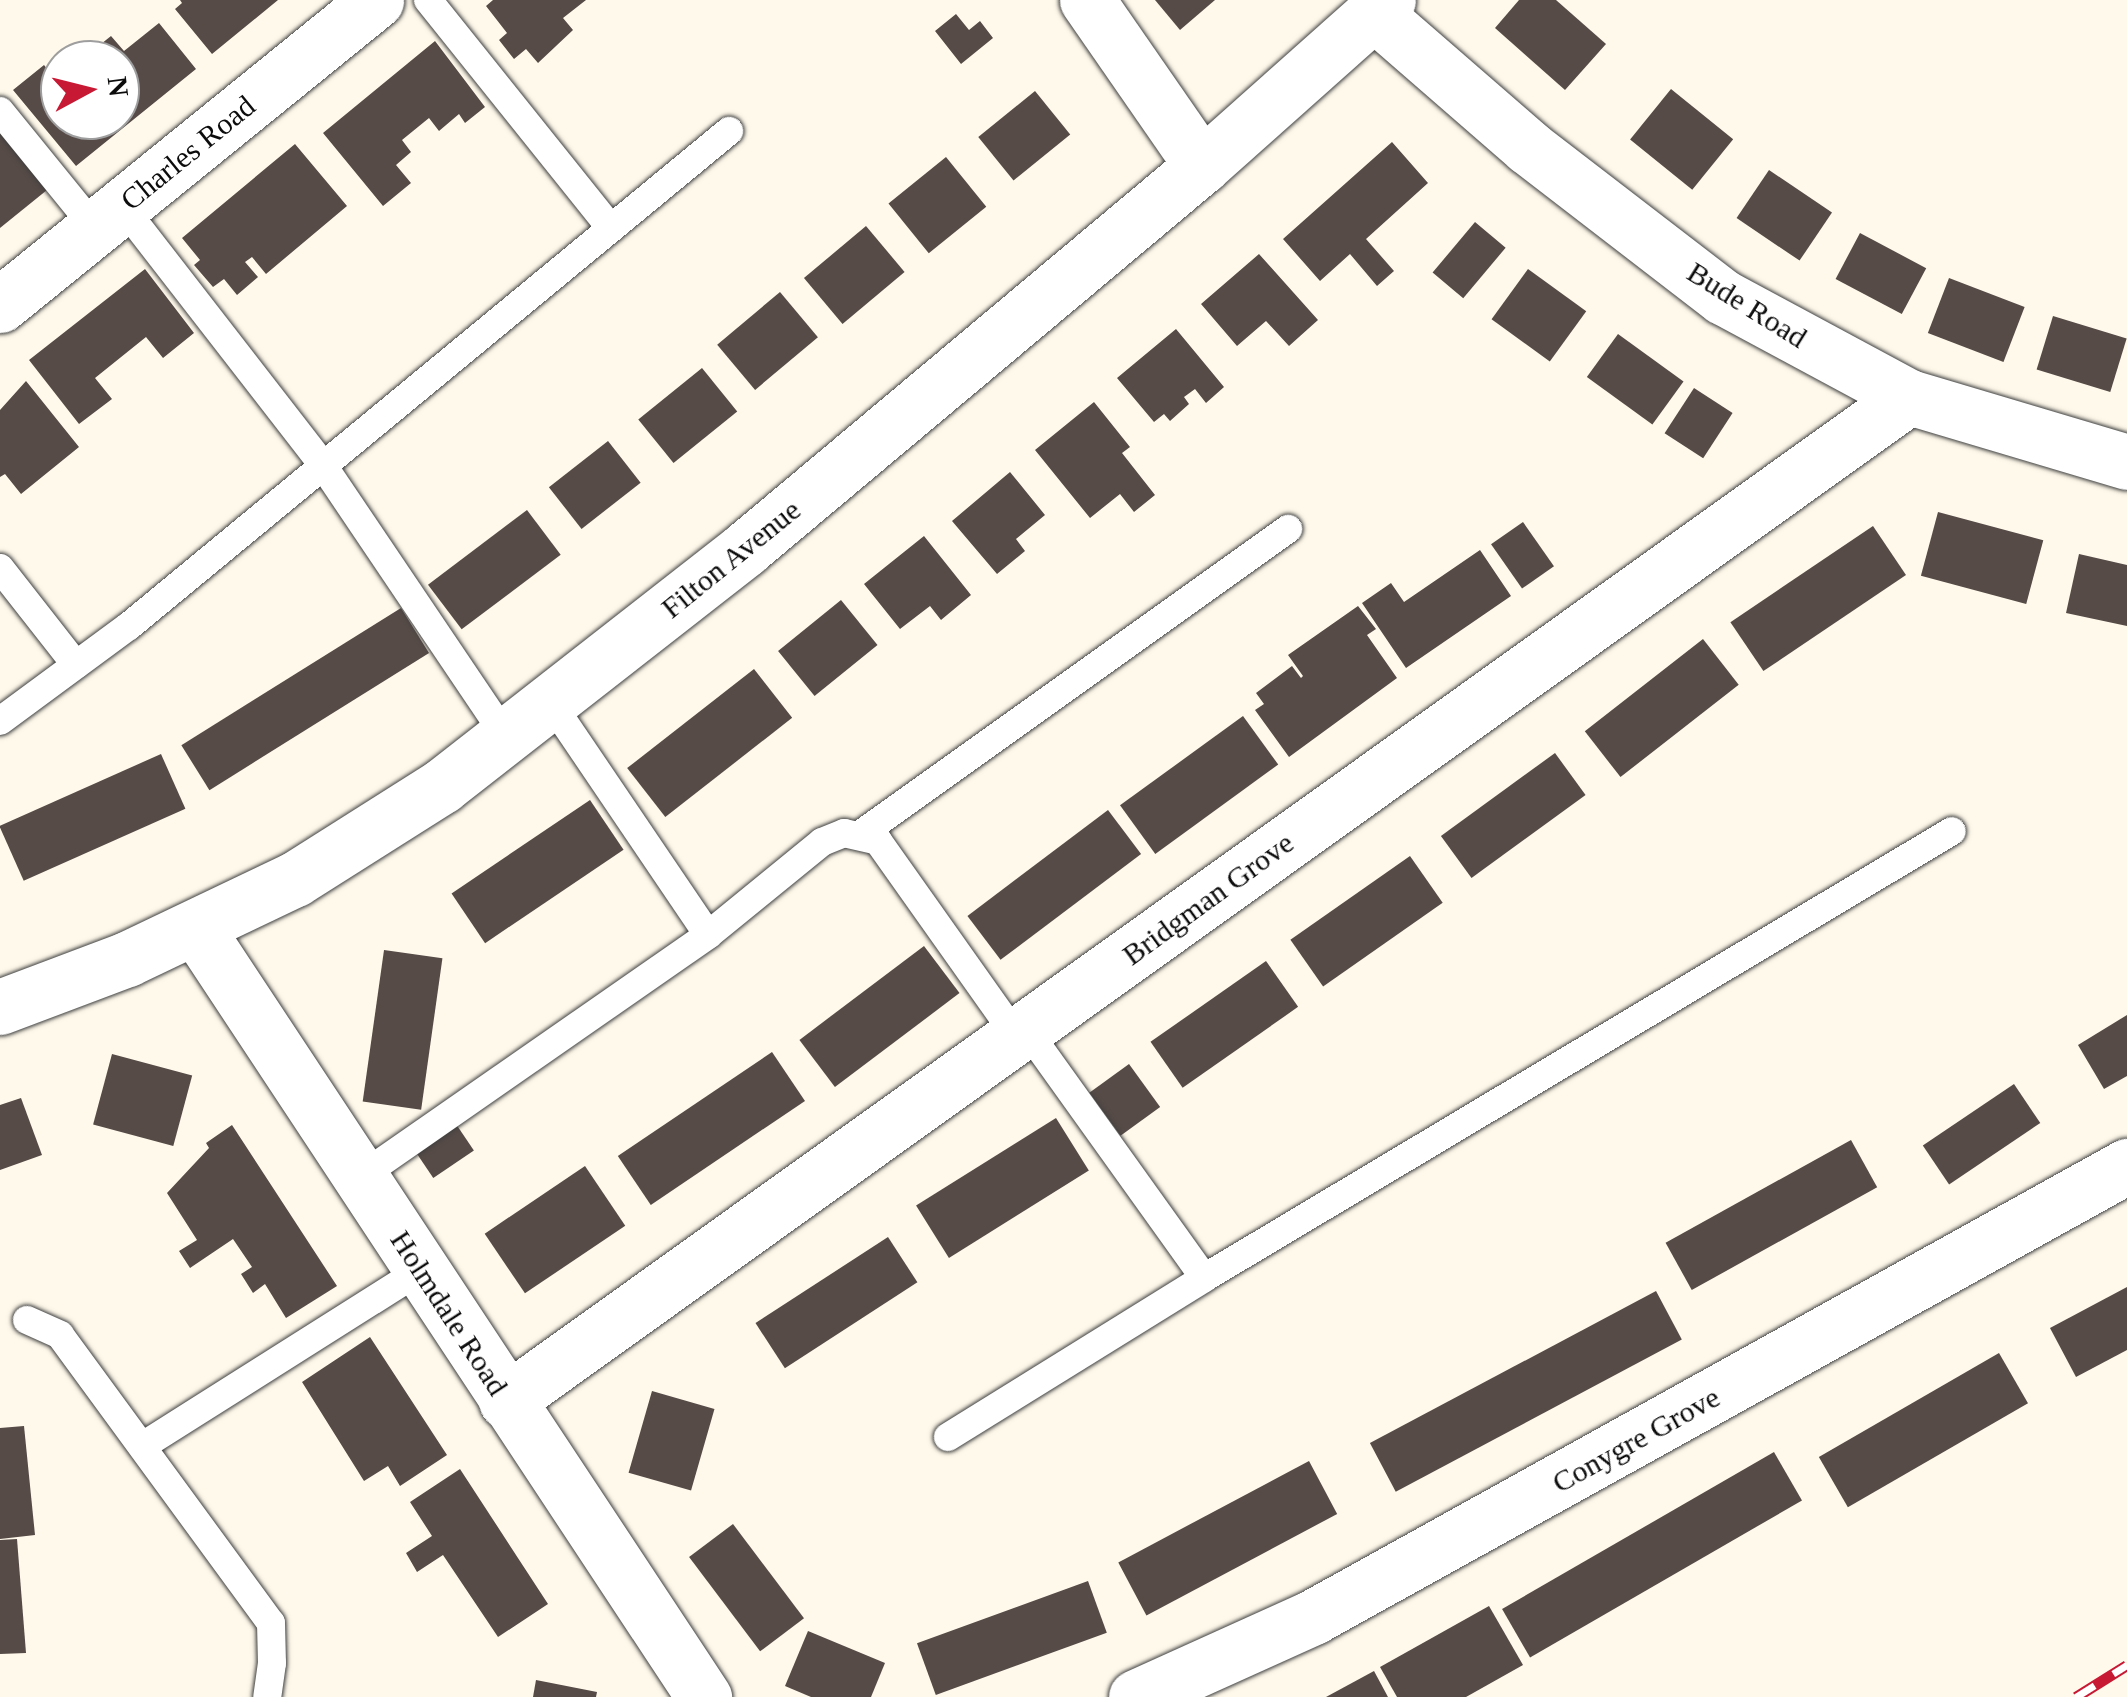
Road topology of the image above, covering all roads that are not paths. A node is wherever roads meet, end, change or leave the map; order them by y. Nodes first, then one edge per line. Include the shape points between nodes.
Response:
1 (376, 0) edge
2 (428, 0) edge
3 (1087, 0) edge
4 (1381, 6) edge
5 (0, 112) edge
6 (729, 131) dead end
7 (1202, 166) junction
8 (109, 217) junction
9 (610, 227) junction
10 (0, 305) edge
11 (1909, 397) junction
12 (2127, 462) edge
13 (322, 464) junction
14 (1288, 529) dead end
15 (0, 568) edge
16 (76, 665) junction
17 (551, 703) junction
18 (0, 721) edge
19 (506, 737) junction
20 (1952, 831) dead end
21 (862, 834) junction
22 (196, 928) junction
23 (708, 935) junction
24 (0, 1007) edge
25 (1021, 1033) junction
26 (2127, 1166) edge
27 (360, 1176) junction
28 (421, 1270) junction
29 (1204, 1278) junction
30 (27, 1320) dead end
31 (506, 1401) junction
32 (948, 1437) dead end
33 (144, 1445) junction
34 (268, 1697) edge
35 (704, 1697) edge
36 (1136, 1697) edge

1 - 8 street, Charles Road
2 - 9 lane
3 - 7 street
4 - 7 street, Filton Avenue
4 - 11 street, Bude Road via 1528,146 1722,297
5 - 8 lane
6 - 9 lane
7 - 17 street, Filton Avenue
8 - 10 street, Charles Road
8 - 13 lane
9 - 13 lane
11 - 12 street, Bude Road
11 - 25 street, Bridgman Grove
13 - 16 lane
13 - 19 lane
14 - 21 lane
15 - 16 lane
16 - 18 lane
17 - 19 street, Filton Avenue
17 - 23 lane
19 - 22 street, Filton Avenue via 356,842
20 - 29 lane
21 - 23 lane via 822,842
21 - 25 lane via 878,841
22 - 24 street, Filton Avenue
22 - 27 street, Holmdale Road
23 - 27 lane
25 - 29 lane
25 - 31 street, Bridgman Grove
26 - 36 street, Conygre Grove via 1313,1618
27 - 28 street, Holmdale Road
28 - 31 street, Holmdale Road
28 - 33 lane
29 - 32 lane
30 - 33 lane via 60,1336
31 - 35 street, Holmdale Road
33 - 34 lane via 270,1622

